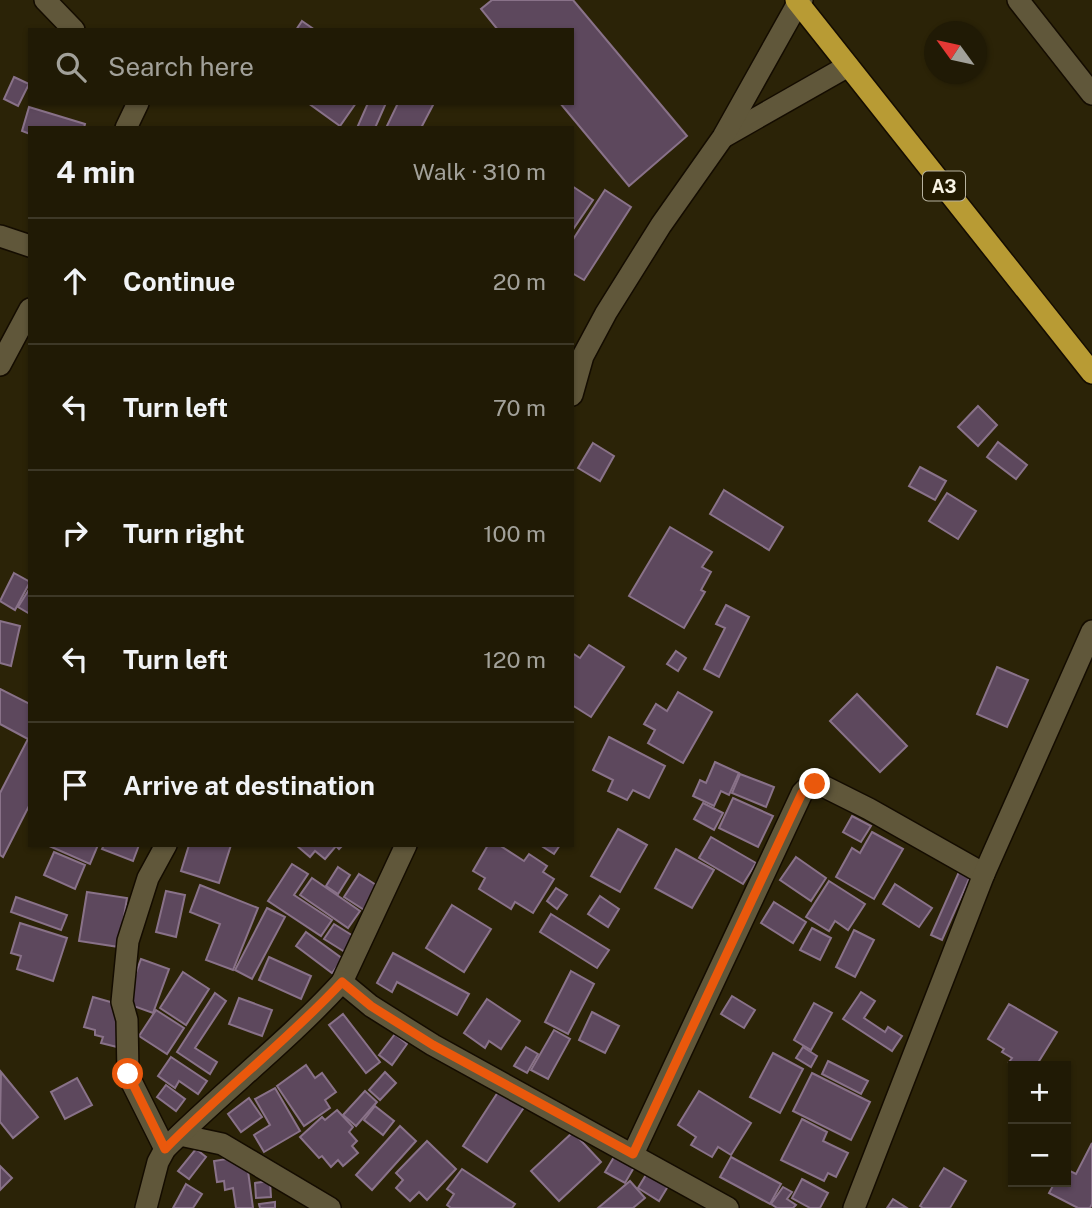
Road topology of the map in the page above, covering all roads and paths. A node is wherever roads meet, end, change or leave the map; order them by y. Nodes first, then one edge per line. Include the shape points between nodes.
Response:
1 (45, 0) edge
2 (1018, 0) edge
3 (799, 1) edge
4 (72, 28) edge
5 (848, 66) junction
6 (1092, 94) edge
7 (137, 105) edge
8 (127, 126) edge
9 (723, 137) junction
10 (0, 236) edge
11 (28, 245) edge
12 (28, 313) edge
13 (0, 365) edge
14 (1092, 373) edge
15 (574, 388) edge
16 (1092, 631) edge
17 (165, 847) edge
18 (405, 847) edge
19 (984, 874) junction
20 (342, 982) junction
21 (213, 1103) junction
22 (172, 1142) junction
23 (222, 1144) junction
24 (633, 1154) junction
25 (146, 1208) edge
26 (330, 1208) edge
27 (728, 1208) edge
28 (854, 1208) edge

1 - 4 street
2 - 6 street
3 - 5 highway, A3
3 - 9 street
5 - 9 street
5 - 14 highway, A3
7 - 8 street
9 - 15 street via 606,313 583,356
10 - 11 street
12 - 13 street
16 - 19 street
17 - 22 street via 148,878 128,941 122,1002 128,1074
18 - 20 street
19 - 24 street via 823,786 808,786
19 - 28 street
20 - 21 street via 294,1032
20 - 24 street via 433,1045
21 - 22 street
21 - 23 street
22 - 23 street
22 - 25 street via 158,1163
23 - 26 street
24 - 27 street

